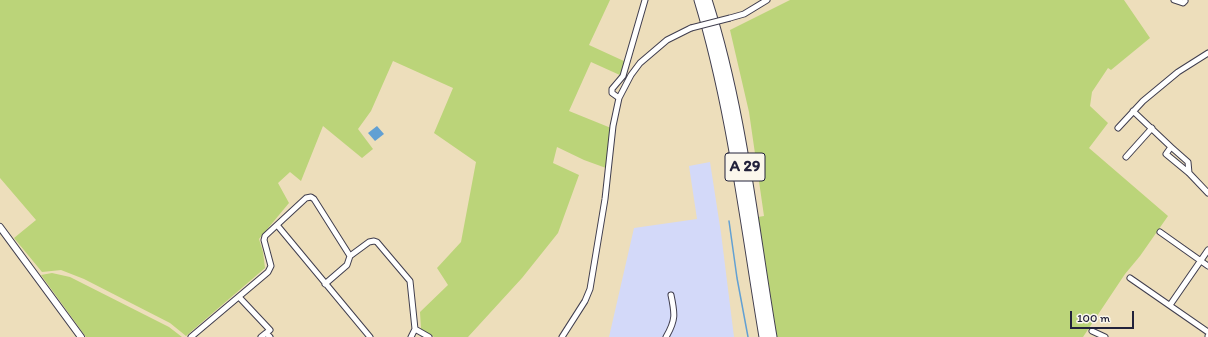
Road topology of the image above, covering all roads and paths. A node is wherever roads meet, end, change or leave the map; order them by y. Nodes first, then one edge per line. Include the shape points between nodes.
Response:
1 (699, 0) edge
2 (707, 0) edge
3 (767, 0) edge
4 (1174, 0) edge
5 (643, 1) edge
6 (1185, 2) dead end
7 (1208, 53) edge
8 (619, 98) junction
9 (1133, 111) junction
10 (1118, 128) dead end
11 (1152, 128) junction
12 (1171, 147) junction
13 (1126, 157) dead end
14 (1189, 173) junction
15 (1208, 193) edge
16 (277, 225) junction
17 (0, 227) edge
18 (1160, 232) dead end
19 (1208, 250) edge
20 (350, 256) junction
21 (1200, 261) junction
22 (1208, 266) edge
23 (1130, 278) dead end
24 (325, 284) junction
25 (671, 295) dead end
26 (239, 297) junction
27 (1170, 305) junction
28 (416, 329) junction
29 (1092, 330) dead end
30 (1208, 332) edge
31 (268, 335) edge
32 (81, 337) edge
33 (191, 337) edge
34 (261, 337) edge
35 (370, 337) edge
36 (411, 337) edge
37 (429, 337) edge
38 (562, 337) edge
39 (666, 337) edge
40 (764, 337) edge
41 (772, 337) edge
42 (1104, 337) edge

1 - 40 highway, A 29 via 728,124
2 - 41 highway, A 29 via 720,44 743,154
3 - 8 street, bridge via 744,14 691,28 667,40 640,63 631,74
4 - 6 street
5 - 8 street via 623,76 612,89 612,93
7 - 9 street via 1178,72
8 - 38 street via 590,289
9 - 10 street
9 - 11 street
11 - 12 street
11 - 13 street
12 - 14 street via 1188,162
12 - 14 street via 1166,154
14 - 15 street
16 - 20 street via 306,198 311,197
16 - 24 street
16 - 26 street via 264,240 271,266 268,272
17 - 32 street
18 - 21 street
19 - 21 street
20 - 24 street via 347,265
20 - 28 street via 369,242 377,242 410,281
21 - 22 street
21 - 27 street
23 - 27 street
24 - 35 street
25 - 39 street via 675,312
26 - 31 street via 270,330
26 - 33 street
27 - 30 street
28 - 36 street
28 - 37 street
29 - 42 street
31 - 34 street

